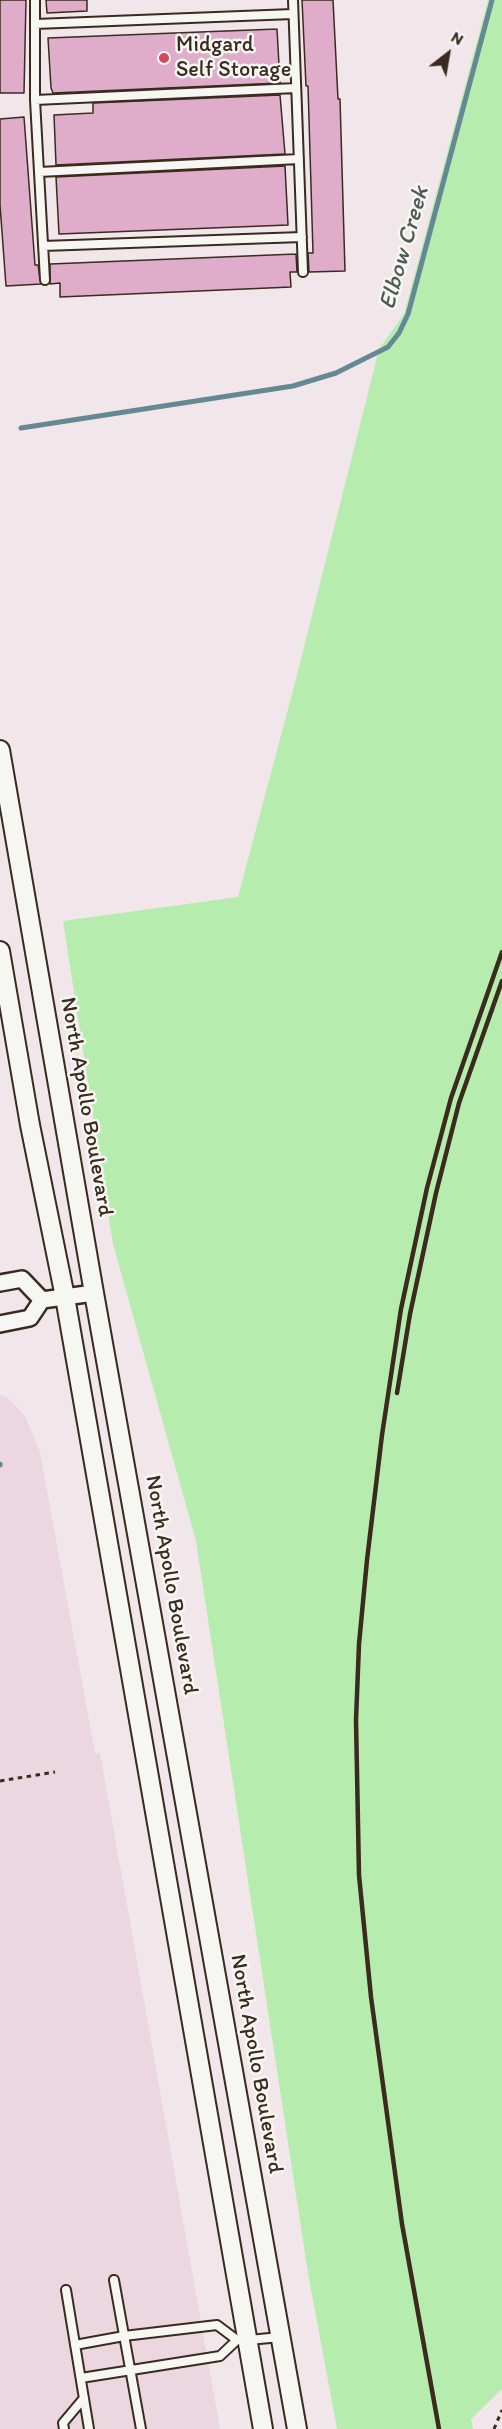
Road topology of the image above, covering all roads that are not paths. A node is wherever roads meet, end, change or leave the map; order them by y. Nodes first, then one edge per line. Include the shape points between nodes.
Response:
1 (35, 0) edge
2 (293, 0) edge
3 (293, 14) junction
4 (35, 24) junction
5 (296, 88) junction
6 (34, 100) junction
7 (299, 159) junction
8 (39, 172) junction
9 (302, 237) junction
10 (44, 246) junction
11 (303, 272) dead end
12 (45, 280) dead end
13 (0, 750) edge
14 (0, 951) edge
15 (0, 1283) edge
16 (94, 1293) junction
17 (65, 1297) junction
18 (42, 1299) junction
19 (0, 1324) edge
20 (114, 2280) dead end
21 (66, 2290) dead end
22 (124, 2336) junction
23 (280, 2337) junction
24 (242, 2340) junction
25 (75, 2345) junction
26 (130, 2370) junction
27 (81, 2378) junction
28 (84, 2398) junction
29 (64, 2429) edge
30 (89, 2429) edge
31 (141, 2429) edge
32 (262, 2429) edge
33 (297, 2429) edge

1 - 4 lane
2 - 3 lane
3 - 4 lane
3 - 5 lane
4 - 6 lane
5 - 6 lane
5 - 7 lane
6 - 8 lane
7 - 8 lane
7 - 9 lane
8 - 10 lane
9 - 10 lane
9 - 11 lane
10 - 12 lane
13 - 16 street, North Apollo Boulevard
14 - 17 street
15 - 18 street via 22,1280
16 - 17 street
16 - 23 street, North Apollo Boulevard
17 - 18 street
17 - 24 street
18 - 19 street via 30,1318
20 - 22 lane
21 - 25 lane
22 - 24 lane via 217,2325
22 - 25 lane
22 - 26 lane
23 - 24 lane
23 - 33 street, North Apollo Boulevard
24 - 26 lane via 220,2356
24 - 32 street
25 - 27 lane
26 - 27 lane
26 - 31 lane
27 - 28 lane
28 - 29 lane via 63,2422
28 - 30 lane

